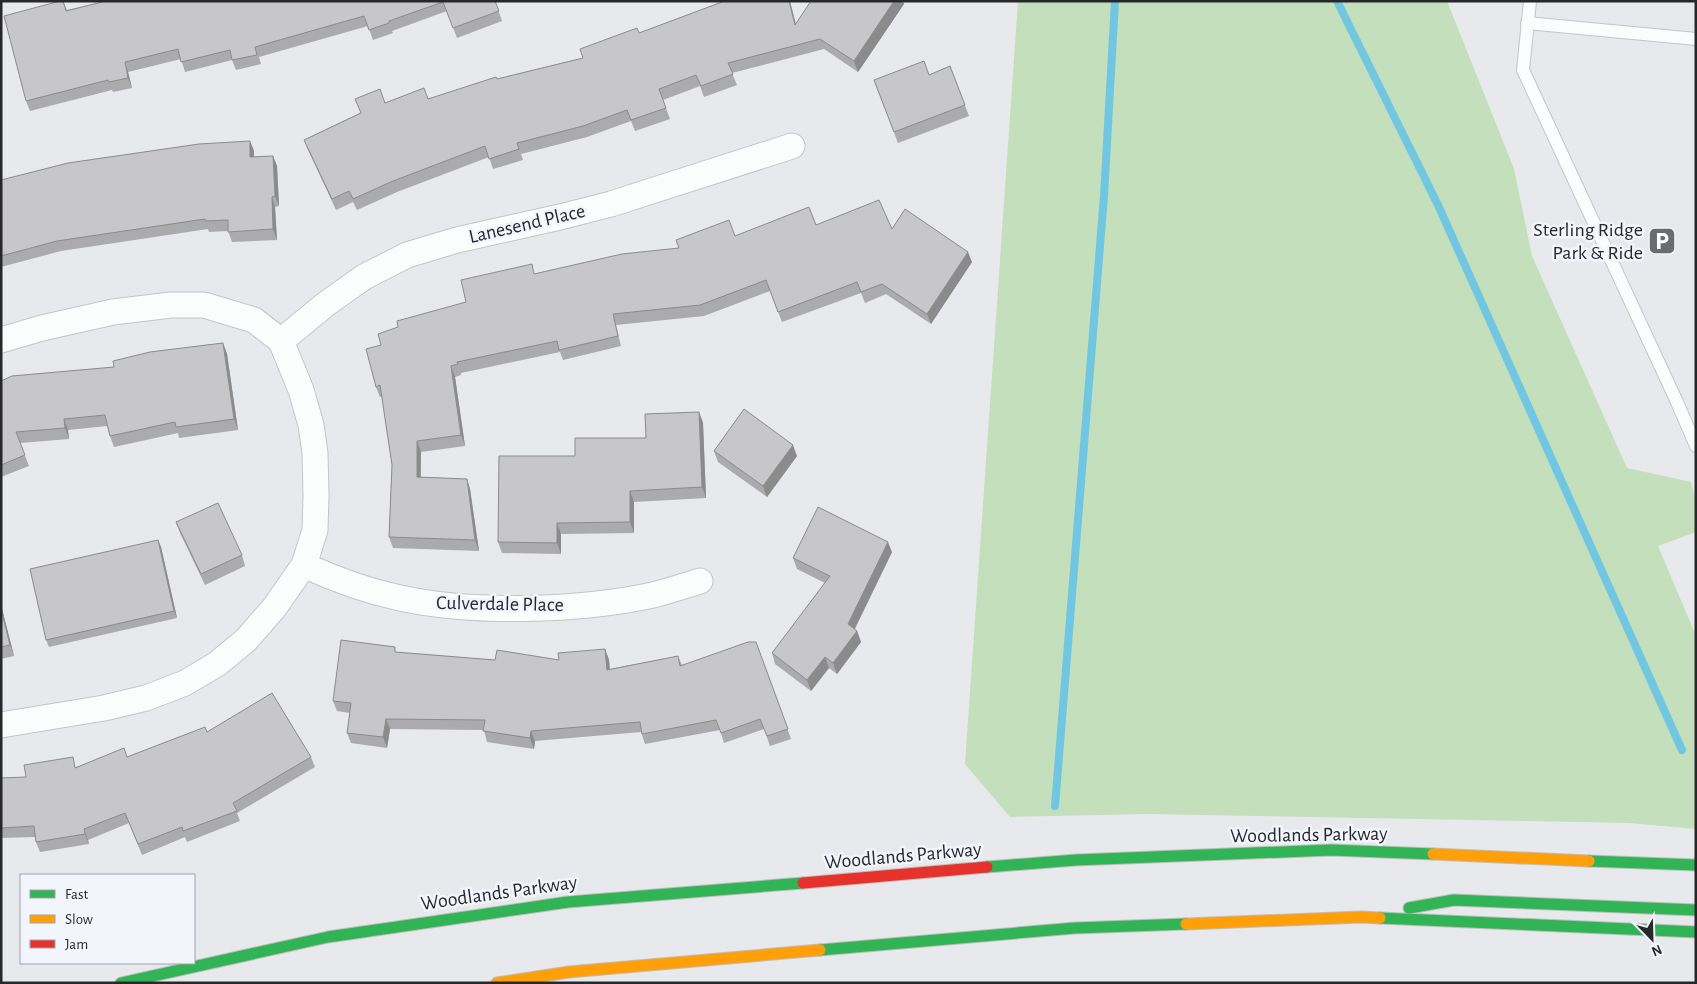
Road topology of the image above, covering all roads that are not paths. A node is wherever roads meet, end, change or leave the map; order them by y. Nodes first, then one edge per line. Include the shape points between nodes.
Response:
1 (1530, 1) edge
2 (1527, 23) junction
3 (1696, 39) edge
4 (792, 146) dead end
5 (1, 340) edge
6 (281, 341) junction
7 (1696, 446) edge
8 (304, 565) junction
9 (700, 581) dead end
10 (1, 725) edge
11 (1696, 865) edge
12 (1696, 910) edge
13 (1361, 917) junction
14 (1696, 932) edge
15 (121, 983) edge
16 (497, 983) edge

1 - 2 lane
2 - 3 lane
2 - 7 lane via 1523,70
4 - 6 street, Lanesend Place via 611,204 407,255 364,277
5 - 6 street via 113,312 171,305 204,305 254,320
6 - 8 street via 301,390 315,453 314,530
8 - 9 street, Culverdale Place via 362,588 400,598 498,608 601,604
8 - 10 street via 274,608 246,640 217,664 185,683 146,698 104,708
11 - 15 main road, Woodlands Parkway via 1331,850 1076,860 568,902 328,937
12 - 13 main road via 1454,900
13 - 14 main road
13 - 16 main road via 1075,928 569,972

